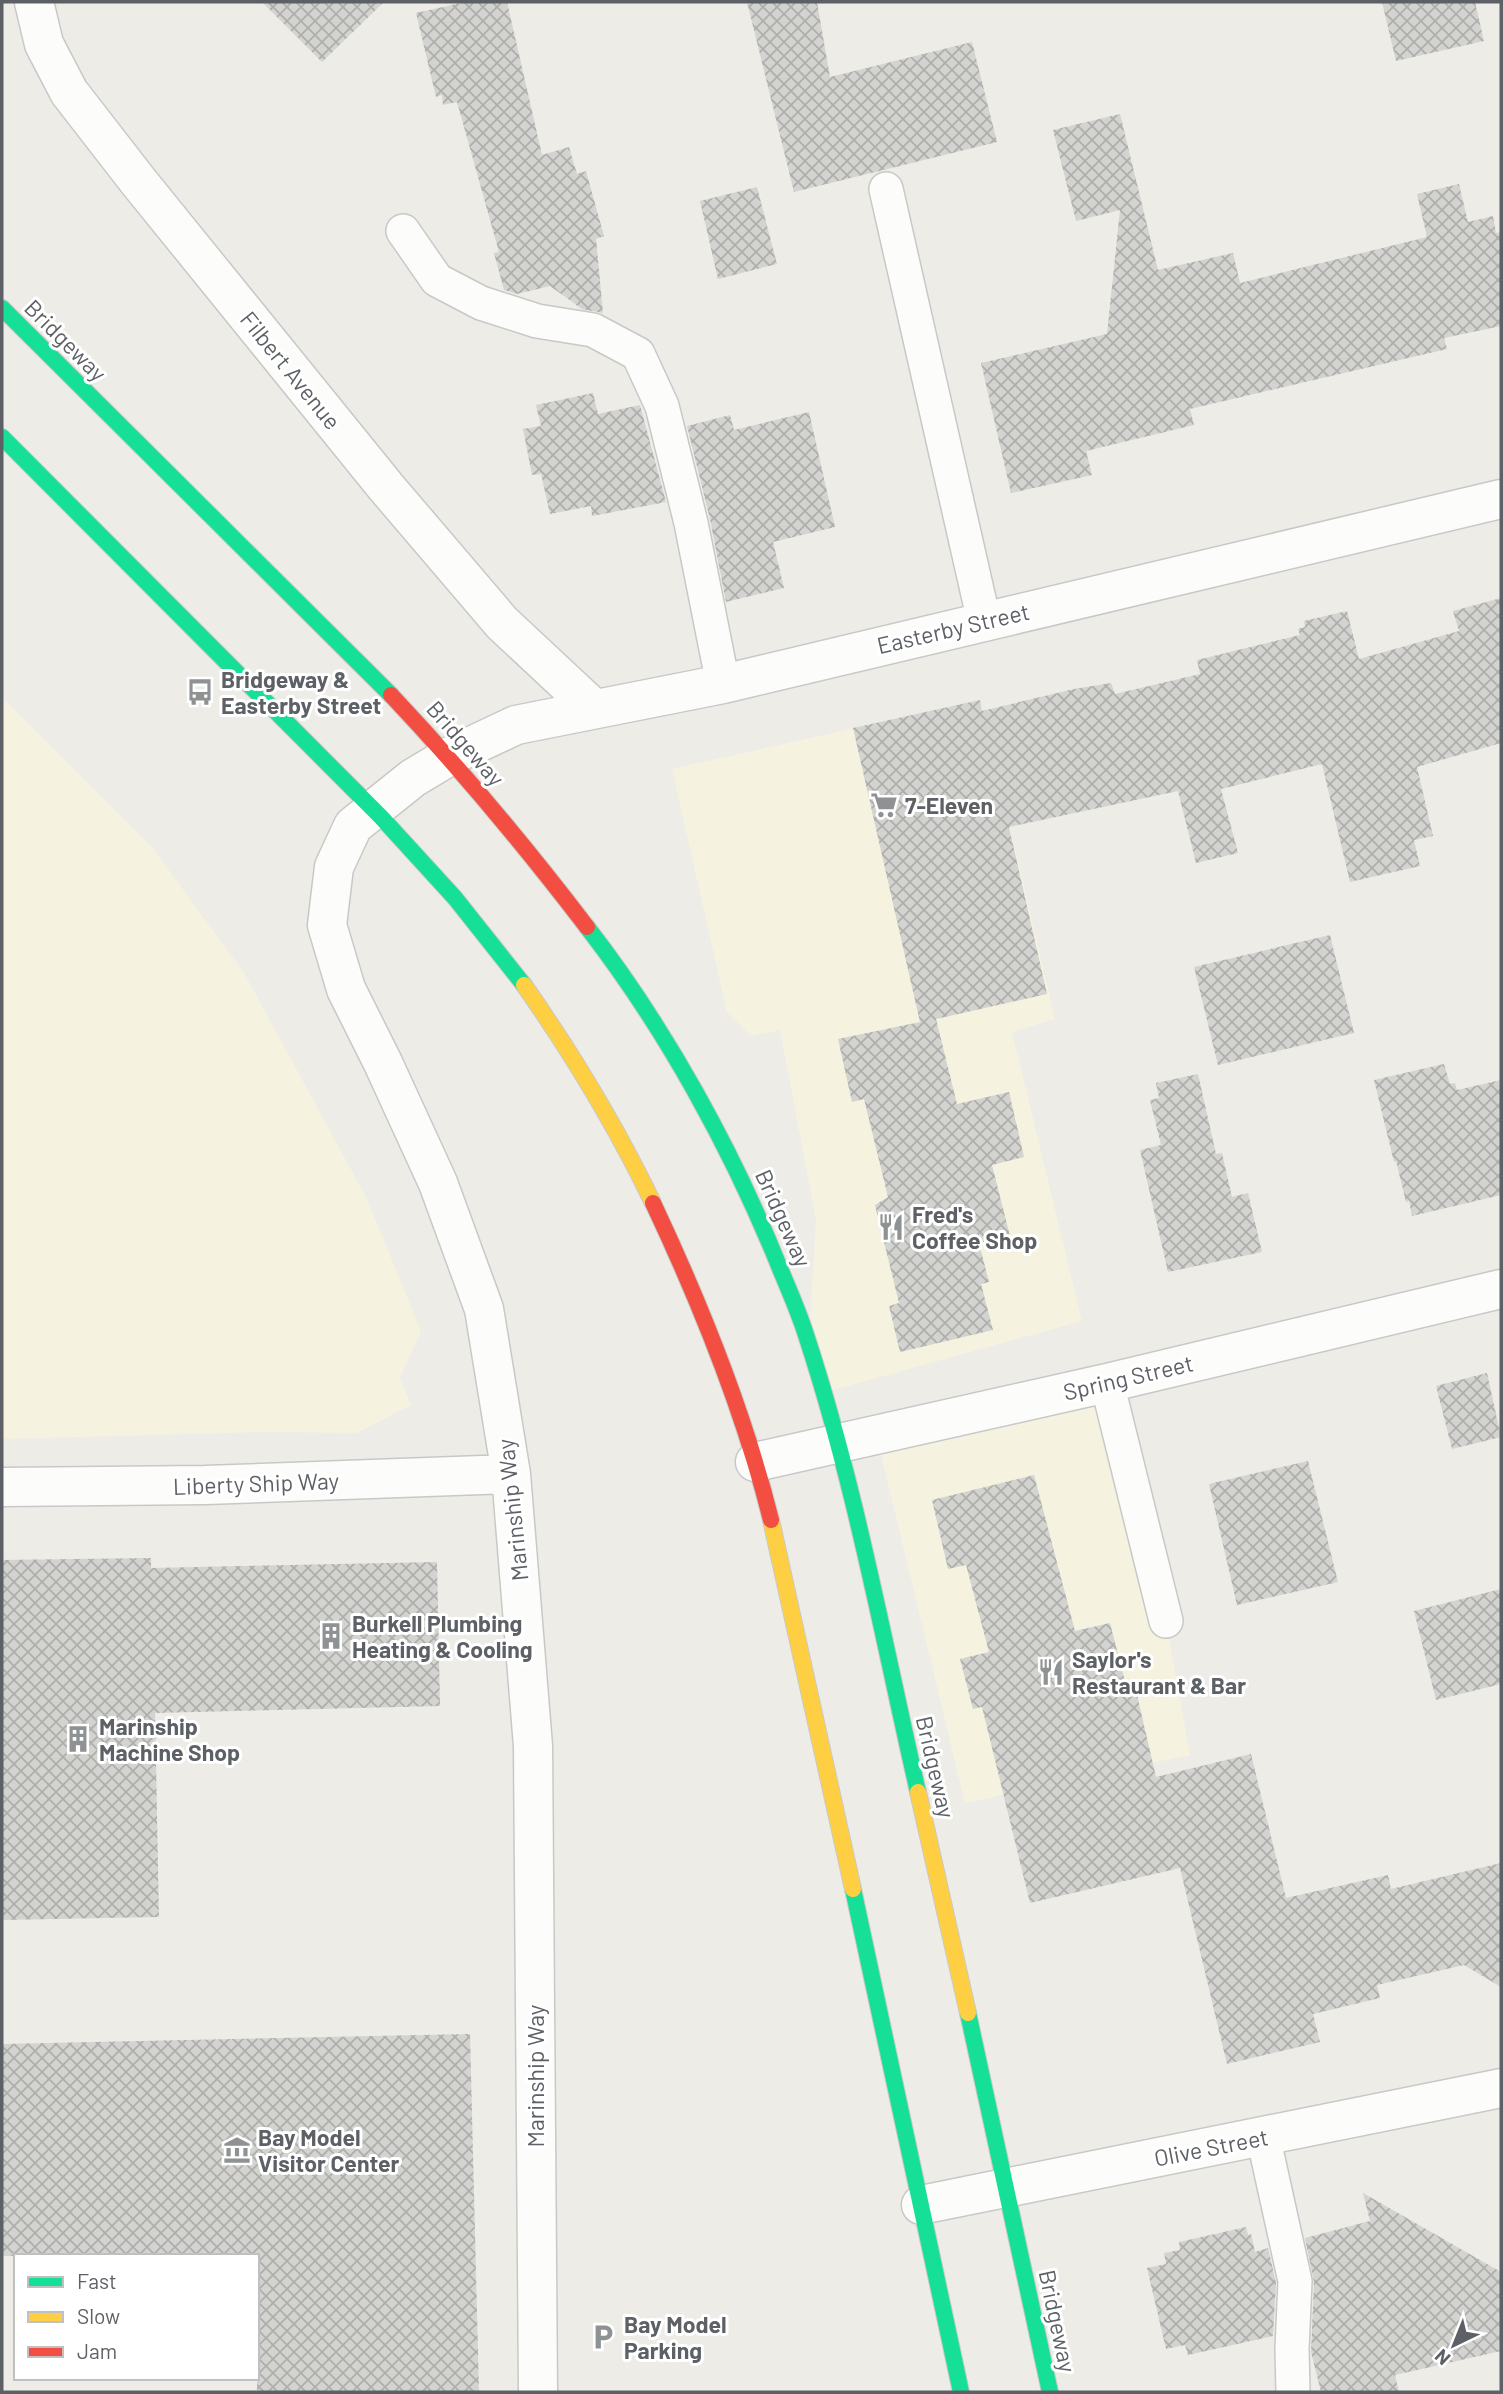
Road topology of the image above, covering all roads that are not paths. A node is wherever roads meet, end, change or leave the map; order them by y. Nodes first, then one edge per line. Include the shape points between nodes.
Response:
1 (34, 2) edge
2 (886, 189) dead end
3 (403, 231) dead end
4 (2, 308) edge
5 (2, 437) edge
6 (1501, 499) edge
7 (984, 621) junction
8 (723, 684) junction
9 (593, 708) junction
10 (448, 757) junction
11 (413, 778) joint
12 (373, 809) junction
13 (1501, 1289) edge
14 (1107, 1382) junction
15 (839, 1443) junction
16 (755, 1462) junction
17 (511, 1475) junction
18 (2, 1488) edge
19 (1166, 1621) dead end
20 (1501, 2088) edge
21 (1263, 2136) junction
22 (1007, 2188) junction
23 (921, 2205) junction
24 (538, 2392) edge
25 (961, 2392) edge
26 (1050, 2392) edge
27 (1293, 2392) edge

1 - 9 street, Filbert Avenue via 44,44 69,92 138,181 502,623
2 - 7 lane
3 - 8 lane via 438,280 459,292 537,321 593,330 638,354 662,406
4 - 10 main road, Bridgeway via 371,673
5 - 12 main road
6 - 7 street, Easterby Street
7 - 8 street, Easterby Street
8 - 9 street, Easterby Street
9 - 10 street, Easterby Street via 516,724
10 - 11 street, Easterby Street
10 - 15 main road, Bridgeway via 614,962 681,1065 739,1173 789,1283
11 - 12 street, Marinship Way
12 - 16 main road via 483,931 557,1031 588,1083 673,1249
12 - 17 street, Marinship Way via 353,826 334,867 327,925 346,989 438,1183 484,1309
13 - 14 street, Spring Street
14 - 15 street, Spring Street
14 - 19 lane
15 - 16 street, Spring Street
15 - 22 main road, Bridgeway
16 - 23 main road
17 - 18 street, Liberty Ship Way
17 - 24 street, Marinship Way via 533,1746
20 - 21 street, Olive Street
21 - 22 street, Olive Street
21 - 27 lane via 1295,2281
22 - 23 street, Olive Street
22 - 26 main road, Bridgeway
23 - 25 main road

